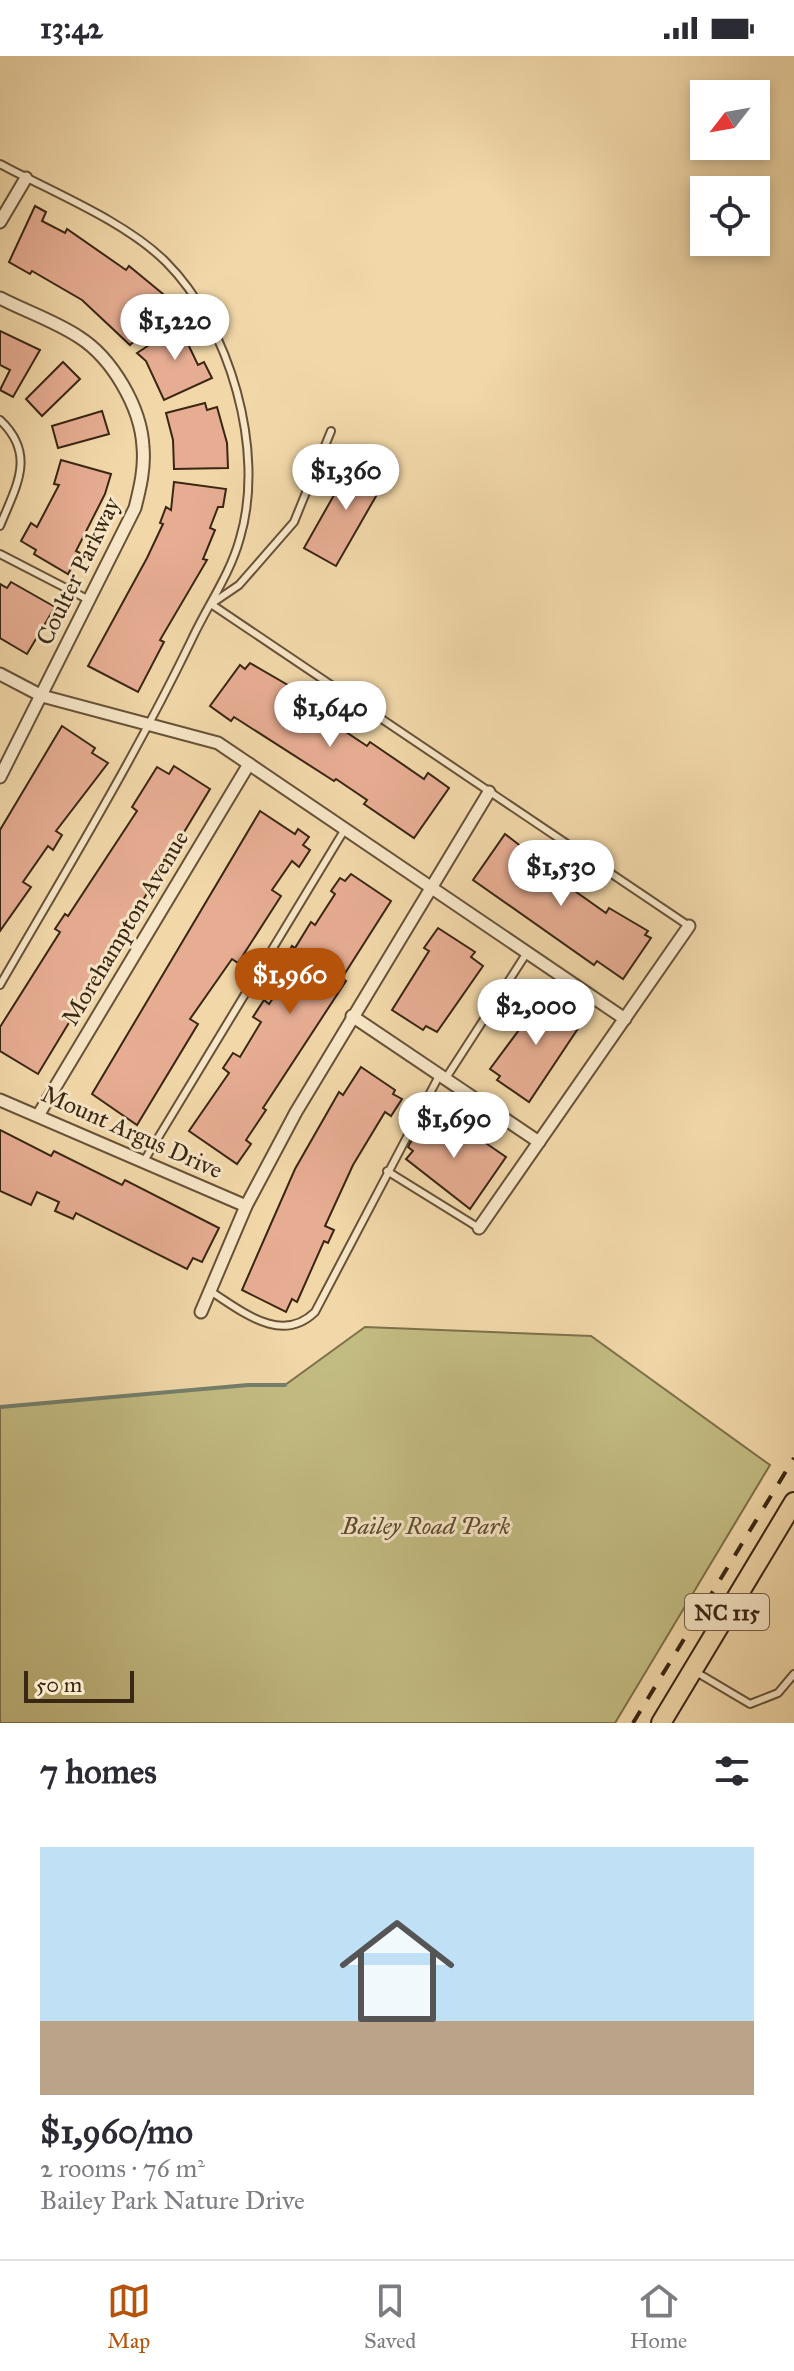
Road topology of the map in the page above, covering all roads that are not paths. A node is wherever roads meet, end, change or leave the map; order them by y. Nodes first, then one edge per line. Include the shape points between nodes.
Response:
1 (0, 164) edge
2 (26, 178) junction
3 (0, 222) edge
4 (0, 298) edge
5 (0, 420) edge
6 (331, 431) dead end
7 (0, 526) edge
8 (0, 554) edge
9 (89, 600) junction
10 (211, 604) junction
11 (0, 674) edge
12 (42, 696) junction
13 (151, 723) junction
14 (249, 764) junction
15 (0, 777) edge
16 (489, 792) junction
17 (346, 828) junction
18 (431, 887) junction
19 (689, 926) joint
20 (528, 951) junction
21 (0, 985) edge
22 (352, 1016) junction
23 (625, 1019) junction
24 (443, 1076) junction
25 (0, 1100) edge
26 (39, 1114) junction
27 (539, 1142) junction
28 (144, 1161) junction
29 (387, 1171) junction
30 (246, 1206) junction
31 (479, 1228) joint
32 (210, 1291) junction
33 (201, 1312) dead end
34 (794, 1502) edge
35 (693, 1670) junction
36 (794, 1674) edge
37 (661, 1723) edge

1 - 2 lane
2 - 3 street
2 - 10 lane via 132,235 167,263 220,342 248,450 247,498 241,536
4 - 9 street, Coulter Parkway via 79,337 105,360 136,417 144,445 135,508
5 - 7 lane via 12,432 22,458
6 - 10 lane via 294,522 239,585
8 - 9 lane
9 - 12 street, Coulter Parkway
10 - 13 lane
10 - 16 lane
11 - 12 street
12 - 13 street
12 - 15 street, Coulter Parkway
13 - 14 street via 218,743
13 - 21 lane
14 - 17 street
14 - 26 street, Morehampton Avenue
16 - 18 street
16 - 19 lane
17 - 18 street
17 - 28 lane
18 - 20 street
18 - 22 street
19 - 23 street
20 - 23 street
20 - 24 lane
22 - 24 street
22 - 30 street
23 - 27 street
24 - 27 street
24 - 29 lane
25 - 26 street, Mount Argus Drive
26 - 28 street, Mount Argus Drive
27 - 31 street
28 - 30 street, Mount Argus Drive
29 - 31 lane
29 - 32 lane via 307,1319 287,1328 275,1326
30 - 32 street
32 - 33 street
34 - 35 main road, NC 115
35 - 36 lane via 750,1704 778,1693
35 - 37 main road, NC 115

